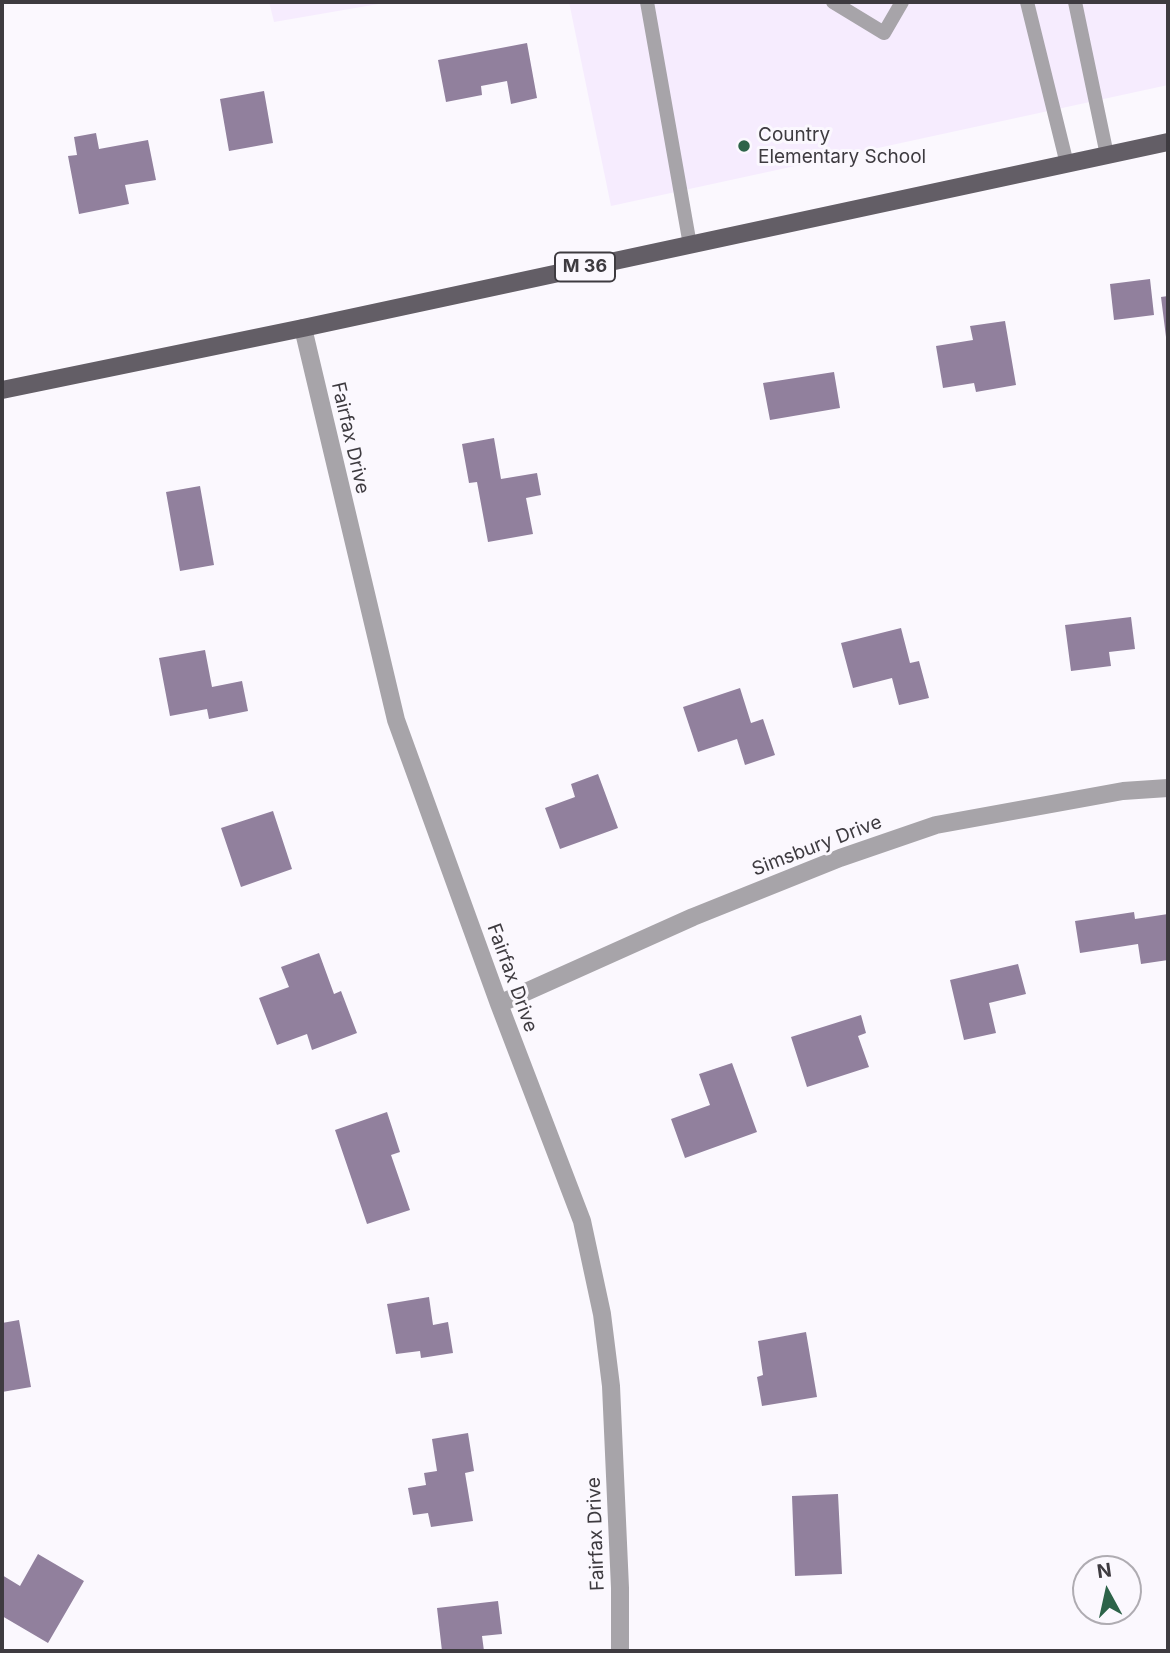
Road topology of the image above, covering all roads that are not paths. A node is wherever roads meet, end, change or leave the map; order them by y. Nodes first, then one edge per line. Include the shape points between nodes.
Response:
1 (647, 2) edge
2 (833, 2) edge
3 (902, 2) edge
4 (1027, 2) edge
5 (1075, 2) edge
6 (1168, 142) edge
7 (1107, 155) junction
8 (1067, 164) junction
9 (690, 245) junction
10 (303, 328) junction
11 (2, 390) edge
12 (1168, 788) edge
13 (499, 1004) junction
14 (620, 1651) edge

1 - 9 lane
2 - 3 lane via 884,33
4 - 8 lane
5 - 7 lane
6 - 7 main road, M 36
7 - 8 main road, M 36
8 - 9 main road, M 36
9 - 10 main road, M 36
10 - 11 main road, M 36
10 - 13 street, Fairfax Drive via 396,720
12 - 13 street, Simsbury Drive via 1123,791 936,825 693,916
13 - 14 street, Fairfax Drive via 582,1221 602,1314 611,1386

